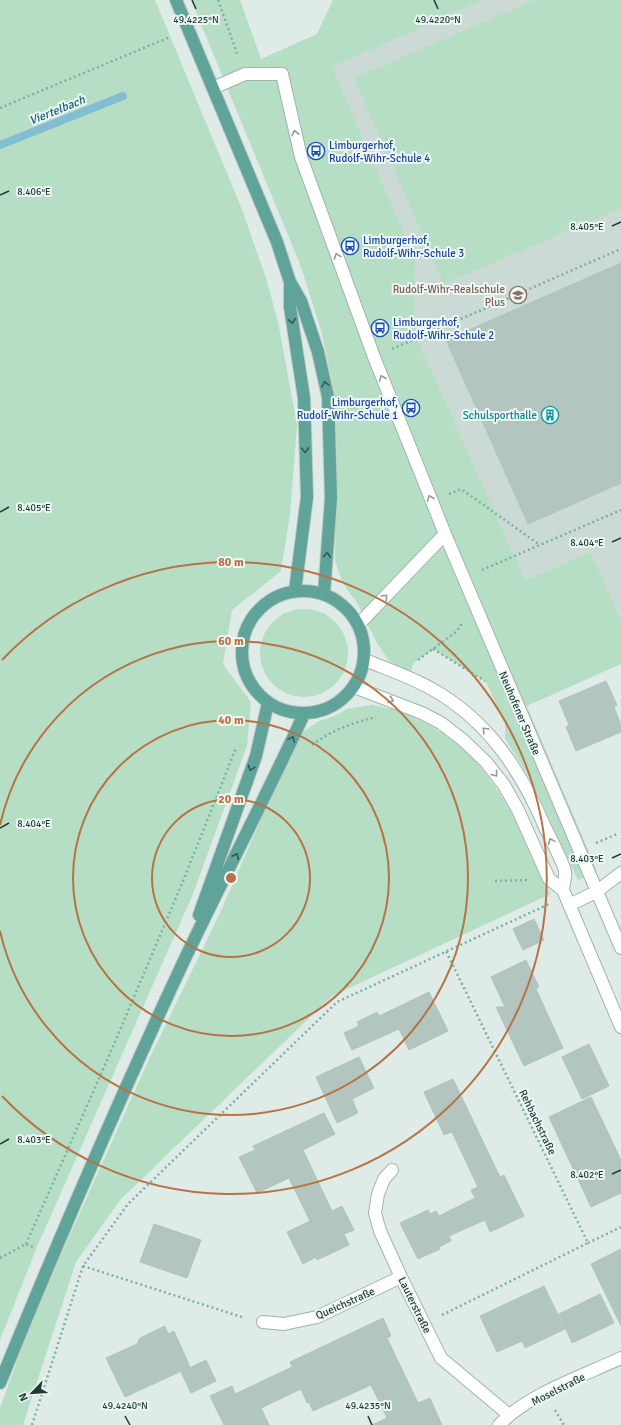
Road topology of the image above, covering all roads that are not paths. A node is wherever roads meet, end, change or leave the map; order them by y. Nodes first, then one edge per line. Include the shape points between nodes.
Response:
1 (176, 0) edge
2 (214, 88) junction
3 (290, 282) junction
4 (445, 534) junction
5 (294, 591) junction
6 (324, 594) junction
7 (358, 625) junction
8 (365, 660) junction
9 (354, 687) junction
10 (268, 703) junction
11 (304, 714) junction
12 (621, 873) edge
13 (563, 890) junction
14 (596, 892) junction
15 (569, 905) junction
16 (621, 948) edge
17 (181, 966) junction
18 (621, 1027) edge
19 (392, 1170) dead end
20 (401, 1277) junction
21 (263, 1322) road end
22 (621, 1358) edge
23 (0, 1383) edge
24 (509, 1415) junction
25 (499, 1425) edge

1 - 2 main road
2 - 3 main road via 277,242
4 -> 2 street, Neuhofener Straße via 374,357 301,157 282,74 245,74
3 -> 5 main road via 290,307 304,398 306,490
6 -> 3 main road via 331,498 328,397 318,352 301,301
7 -> 4 street
4 - 14 street, Neuhofener Straße
5 - 6 main road
5 - 10 main road via 277,596 262,606 250,621 243,638 242,656 246,674 255,690
6 - 7 main road via 350,611
7 - 8 main road via 364,642
8 - 9 main road
13 -> 8 street via 566,872 534,800 504,751 483,727 458,706 432,689
9 - 11 main road via 341,701 323,711
9 -> 13 street via 441,723 486,762 504,785 518,810 549,879
10 - 11 main road via 291,713
10 -> 17 main road via 256,756
17 -> 11 main road
12 - 14 street
13 - 15 street
14 - 15 street
14 - 16 street, Neuhofener Straße
15 - 18 street
17 - 23 main road via 52,1255
19 - 20 street, Lauterstraße via 384,1179 378,1194 375,1213 380,1232
20 - 21 street, Queichstraße via 317,1317 284,1324
20 - 24 street, Lauterstraße via 441,1358
22 - 24 street, Moselstraße via 546,1393
24 - 25 street, Moselstraße

